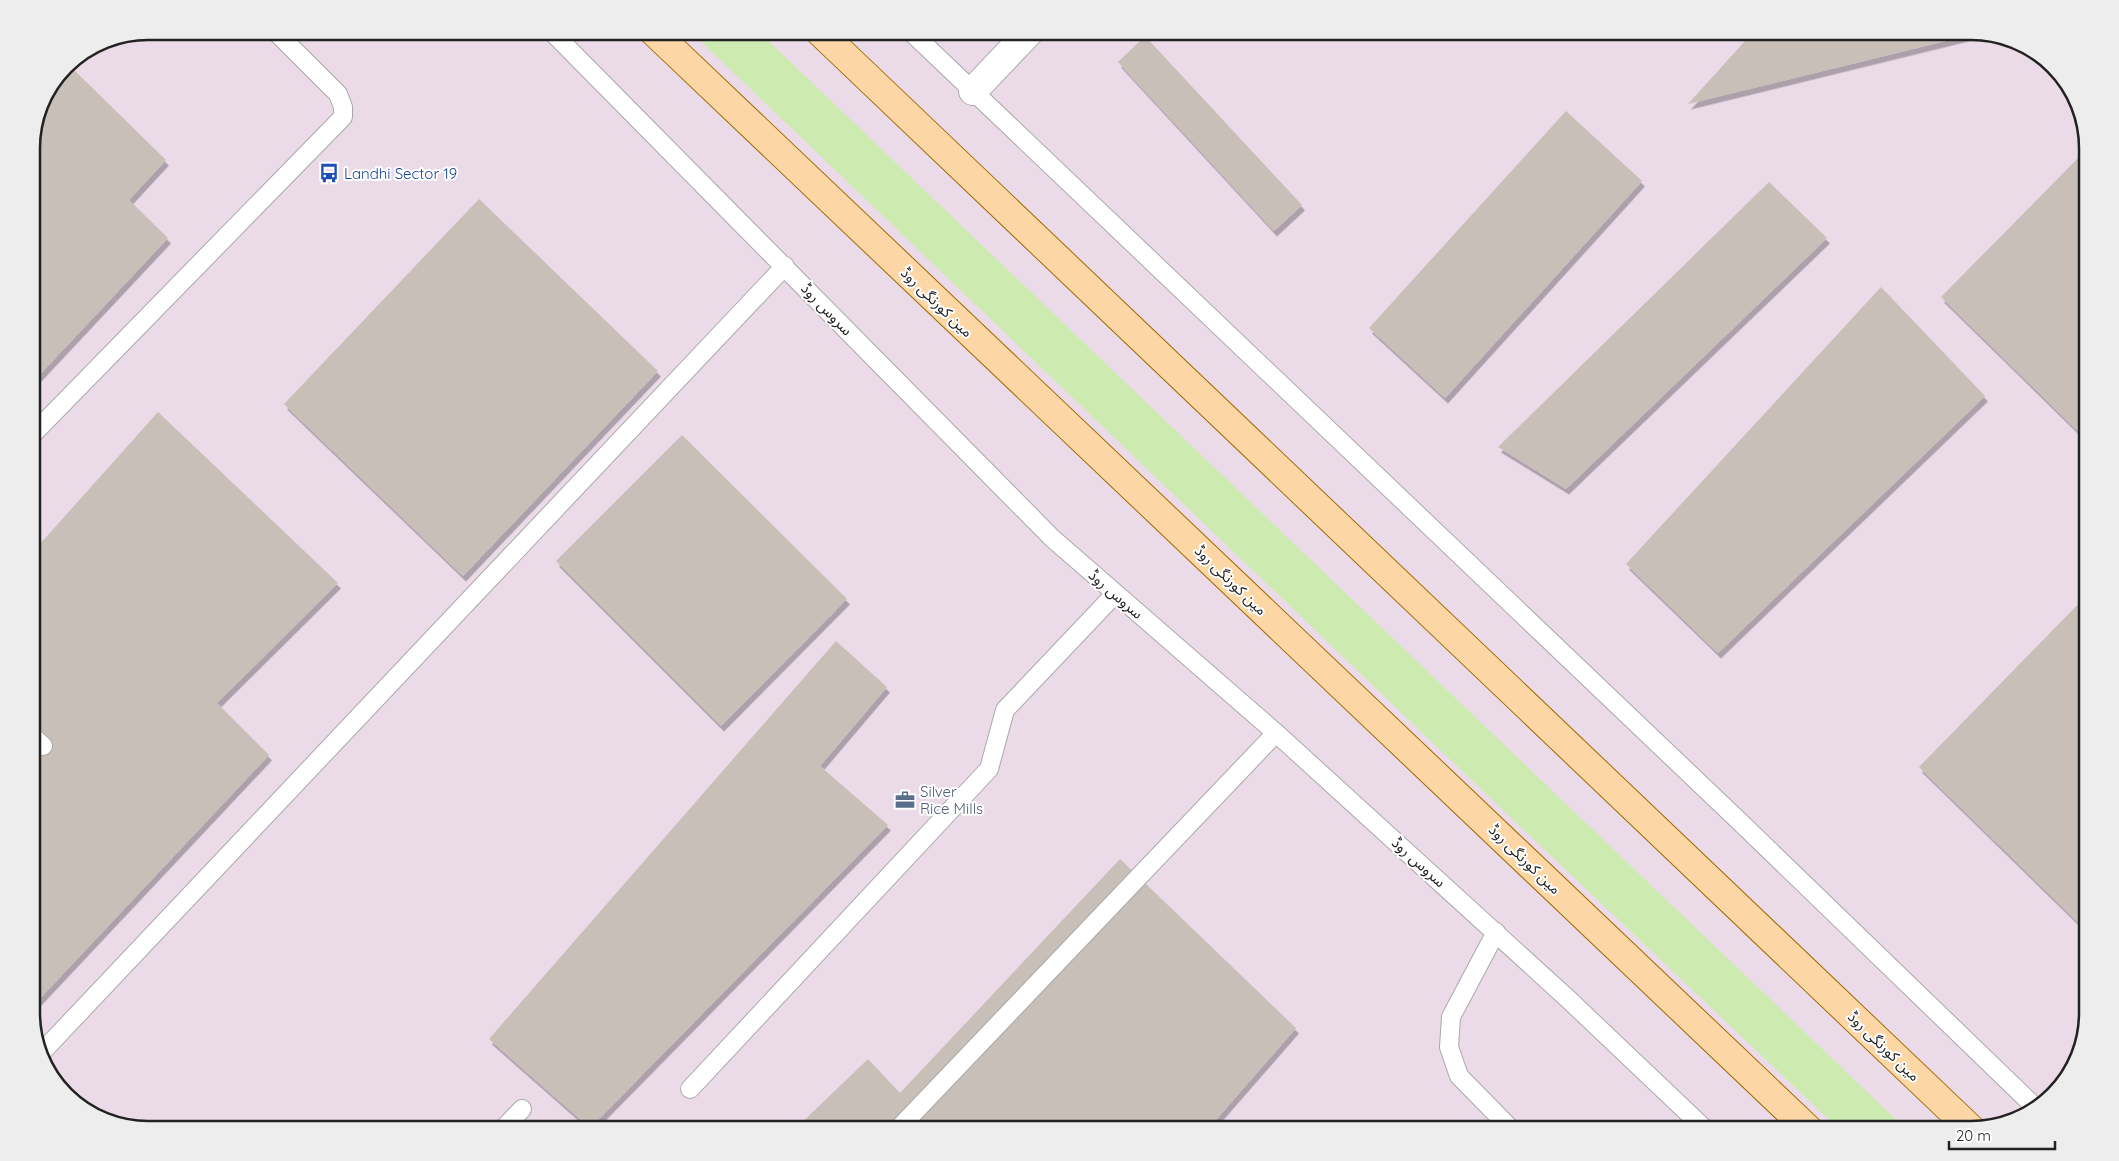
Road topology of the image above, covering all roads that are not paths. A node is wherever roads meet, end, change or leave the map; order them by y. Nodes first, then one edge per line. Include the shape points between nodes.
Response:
1 (284, 40) edge
2 (560, 40) edge
3 (662, 40) edge
4 (828, 40) edge
5 (919, 40) edge
6 (1021, 40) edge
7 (973, 91) junction
8 (785, 266) junction
9 (40, 428) edge
10 (1115, 594) junction
11 (1276, 733) junction
12 (1496, 932) junction
13 (46, 1048) edge
14 (690, 1089) dead end
15 (2031, 1103) edge
16 (522, 1109) dead end
17 (511, 1121) edge
18 (906, 1121) edge
19 (1503, 1121) edge
20 (1696, 1121) edge
21 (1800, 1121) edge
22 (1963, 1121) edge

1 - 9 lane via 338,94 343,117
2 - 8 lane, سروس روڈ
3 - 21 main road, مین کورنگی روڈ
4 - 22 main road, مین کورنگی روڈ
5 - 7 lane
6 - 7 street
7 - 15 lane
8 - 10 lane, سروس روڈ via 1052,538
8 - 13 lane
10 - 11 lane, سروس روڈ
10 - 14 lane via 1005,710 989,769
11 - 12 lane, سروس روڈ
11 - 18 lane
12 - 19 lane via 1451,1018 1449,1047 1459,1076
12 - 20 lane, سروس روڈ
16 - 17 lane

